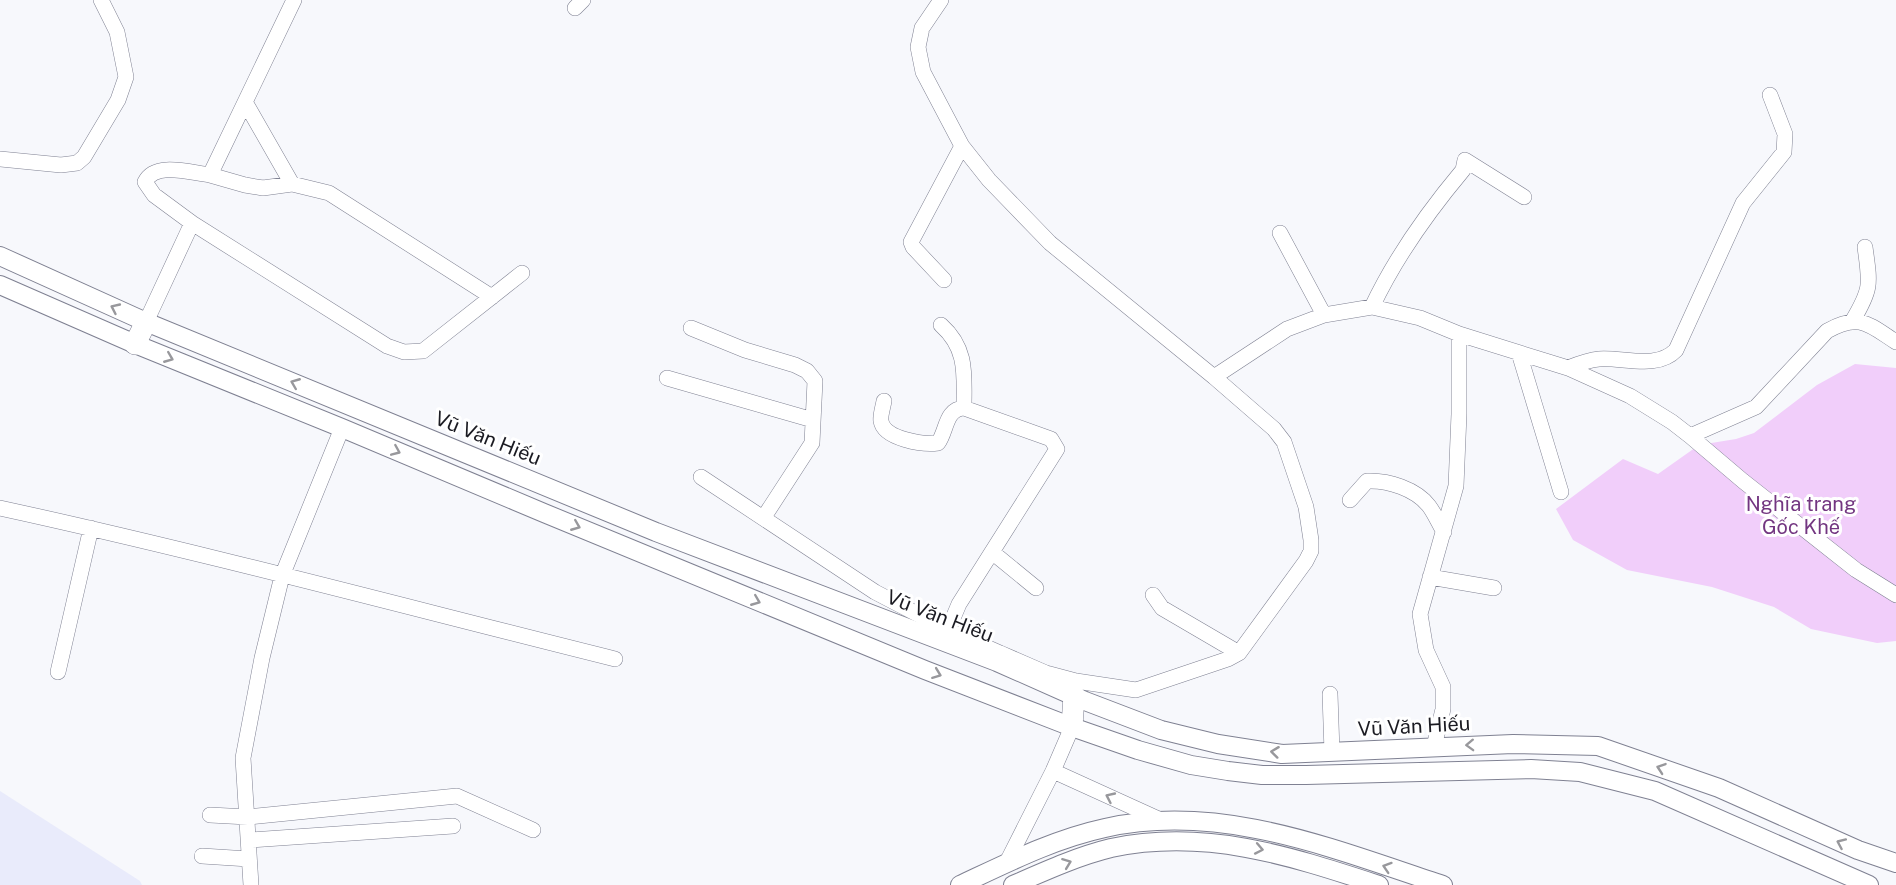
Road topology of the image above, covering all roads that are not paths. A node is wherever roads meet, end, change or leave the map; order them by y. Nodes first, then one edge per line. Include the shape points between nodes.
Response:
1 (101, 0) edge
2 (294, 0) edge
3 (941, 0) edge
4 (1770, 95) dead end
5 (245, 102) junction
6 (962, 146) junction
7 (0, 159) edge
8 (210, 175) junction
9 (292, 184) junction
10 (1524, 197) dead end
11 (192, 223) junction
12 (1280, 233) dead end
13 (1865, 248) dead end
14 (0, 256) edge
15 (522, 273) dead end
16 (944, 280) dead end
17 (0, 285) edge
18 (492, 297) junction
19 (1372, 307) junction
20 (1324, 315) junction
21 (1853, 321) junction
22 (146, 322) junction
23 (941, 325) dead end
24 (691, 328) dead end
25 (1459, 334) junction
26 (1896, 342) edge
27 (135, 344) junction
28 (1519, 353) junction
29 (1568, 368) junction
30 (1214, 377) junction
31 (667, 378) dead end
32 (884, 401) dead end
33 (964, 408) junction
34 (813, 420) junction
35 (342, 428) junction
36 (1690, 436) junction
37 (701, 477) dead end
38 (1561, 492) dead end
39 (1350, 500) dead end
40 (0, 508) edge
41 (764, 517) junction
42 (91, 528) junction
43 (1444, 532) junction
44 (992, 552) junction
45 (282, 576) junction
46 (1430, 577) junction
47 (1036, 588) dead end
48 (1494, 588) dead end
49 (1153, 595) dead end
50 (1896, 595) edge
51 (948, 630) junction
52 (1239, 653) junction
53 (998, 658) junction
54 (615, 659) dead end
55 (58, 672) dead end
56 (1330, 694) dead end
57 (1074, 695) junction
58 (1072, 727) junction
59 (1434, 747) junction
60 (1332, 752) junction
61 (1053, 771) junction
62 (210, 815) dead end
63 (248, 817) junction
64 (1163, 821) junction
65 (453, 826) dead end
66 (533, 830) dead end
67 (249, 840) junction
68 (202, 856) dead end
69 (249, 859) junction
70 (1896, 863) edge
71 (1006, 864) junction
72 (251, 885) edge
73 (960, 885) edge
74 (1013, 885) edge
75 (1379, 885) edge
76 (1443, 885) edge
77 (1869, 885) edge

1 - 7 street via 117,32 126,77 118,100 84,157 77,163 61,165
2 - 5 street
3 - 6 street via 922,28 918,47 923,72
4 - 29 street via 1785,134 1784,152 1743,202 1676,351 1660,360 1600,359
5 - 8 street
5 - 9 street
6 - 16 street via 911,242
6 - 30 street via 1050,243
8 - 9 street via 263,188
8 - 11 street via 159,170 148,176 146,182 154,195
9 - 18 street via 308,186 344,202
10 - 19 street via 1465,160 1463,170 1388,273
11 - 18 street via 387,346 404,352 423,351
11 - 22 street
12 - 20 street
13 - 21 street via 1869,282 1866,298
22 -> 14 main road, Vũ Văn Hiếu
15 - 18 street
17 - 27 main road
19 - 20 street
19 - 25 street via 1420,318
20 - 30 street via 1287,329
21 - 26 street via 1866,323
21 - 36 street via 1827,331 1756,407
22 - 27 highway
53 -> 22 main road, Vũ Văn Hiếu via 666,536
23 - 33 street via 956,342 963,360
24 - 34 street via 807,371 815,381
25 - 28 street
25 - 43 street via 1456,486
27 -> 35 main road
28 - 29 street
28 - 38 street
29 - 36 street via 1630,396
30 - 52 street via 1263,418 1284,442 1306,507 1311,540 1306,561
31 - 34 street
32 - 33 street via 881,421 885,429 904,439 930,444 938,443 944,436 952,412
33 - 44 street via 1051,439 1057,448
34 - 41 street via 812,442
35 - 45 street
35 -> 58 main road
36 - 50 street via 1856,570
37 - 41 street
39 - 43 street via 1367,481 1392,484 1414,493 1429,506
40 - 42 street
41 - 51 street via 875,592
42 - 45 street
42 - 55 street
43 - 46 street
44 - 47 street
44 - 51 street via 959,604
45 - 54 street
45 - 63 street via 243,758
46 - 48 street
46 - 59 street via 1420,624 1425,650 1443,687 1443,709
49 - 52 street via 1162,608
51 - 53 street
52 - 53 street via 1136,690 1076,681
53 - 57 main road, Vũ Văn Hiếu
56 - 60 street
57 - 58 highway
60 -> 57 main road, Vũ Văn Hiếu via 1282,754 1218,744 1161,730
58 - 61 street
58 - 77 main road via 1191,765 1262,775 1531,769 1580,772 1655,790
59 - 60 main road, Vũ Văn Hiếu
70 -> 59 main road, Vũ Văn Hiếu via 1719,788 1598,746
64 -> 61 street
61 - 71 street
62 - 63 street
63 - 66 street via 457,796
63 - 67 street
64 - 71 main road via 1105,828
76 -> 64 main road via 1277,832 1235,824
65 - 67 street
67 - 69 street
68 - 69 street
69 - 72 street
71 - 73 main road
74 -> 75 main road via 1110,849 1188,840 1275,853

